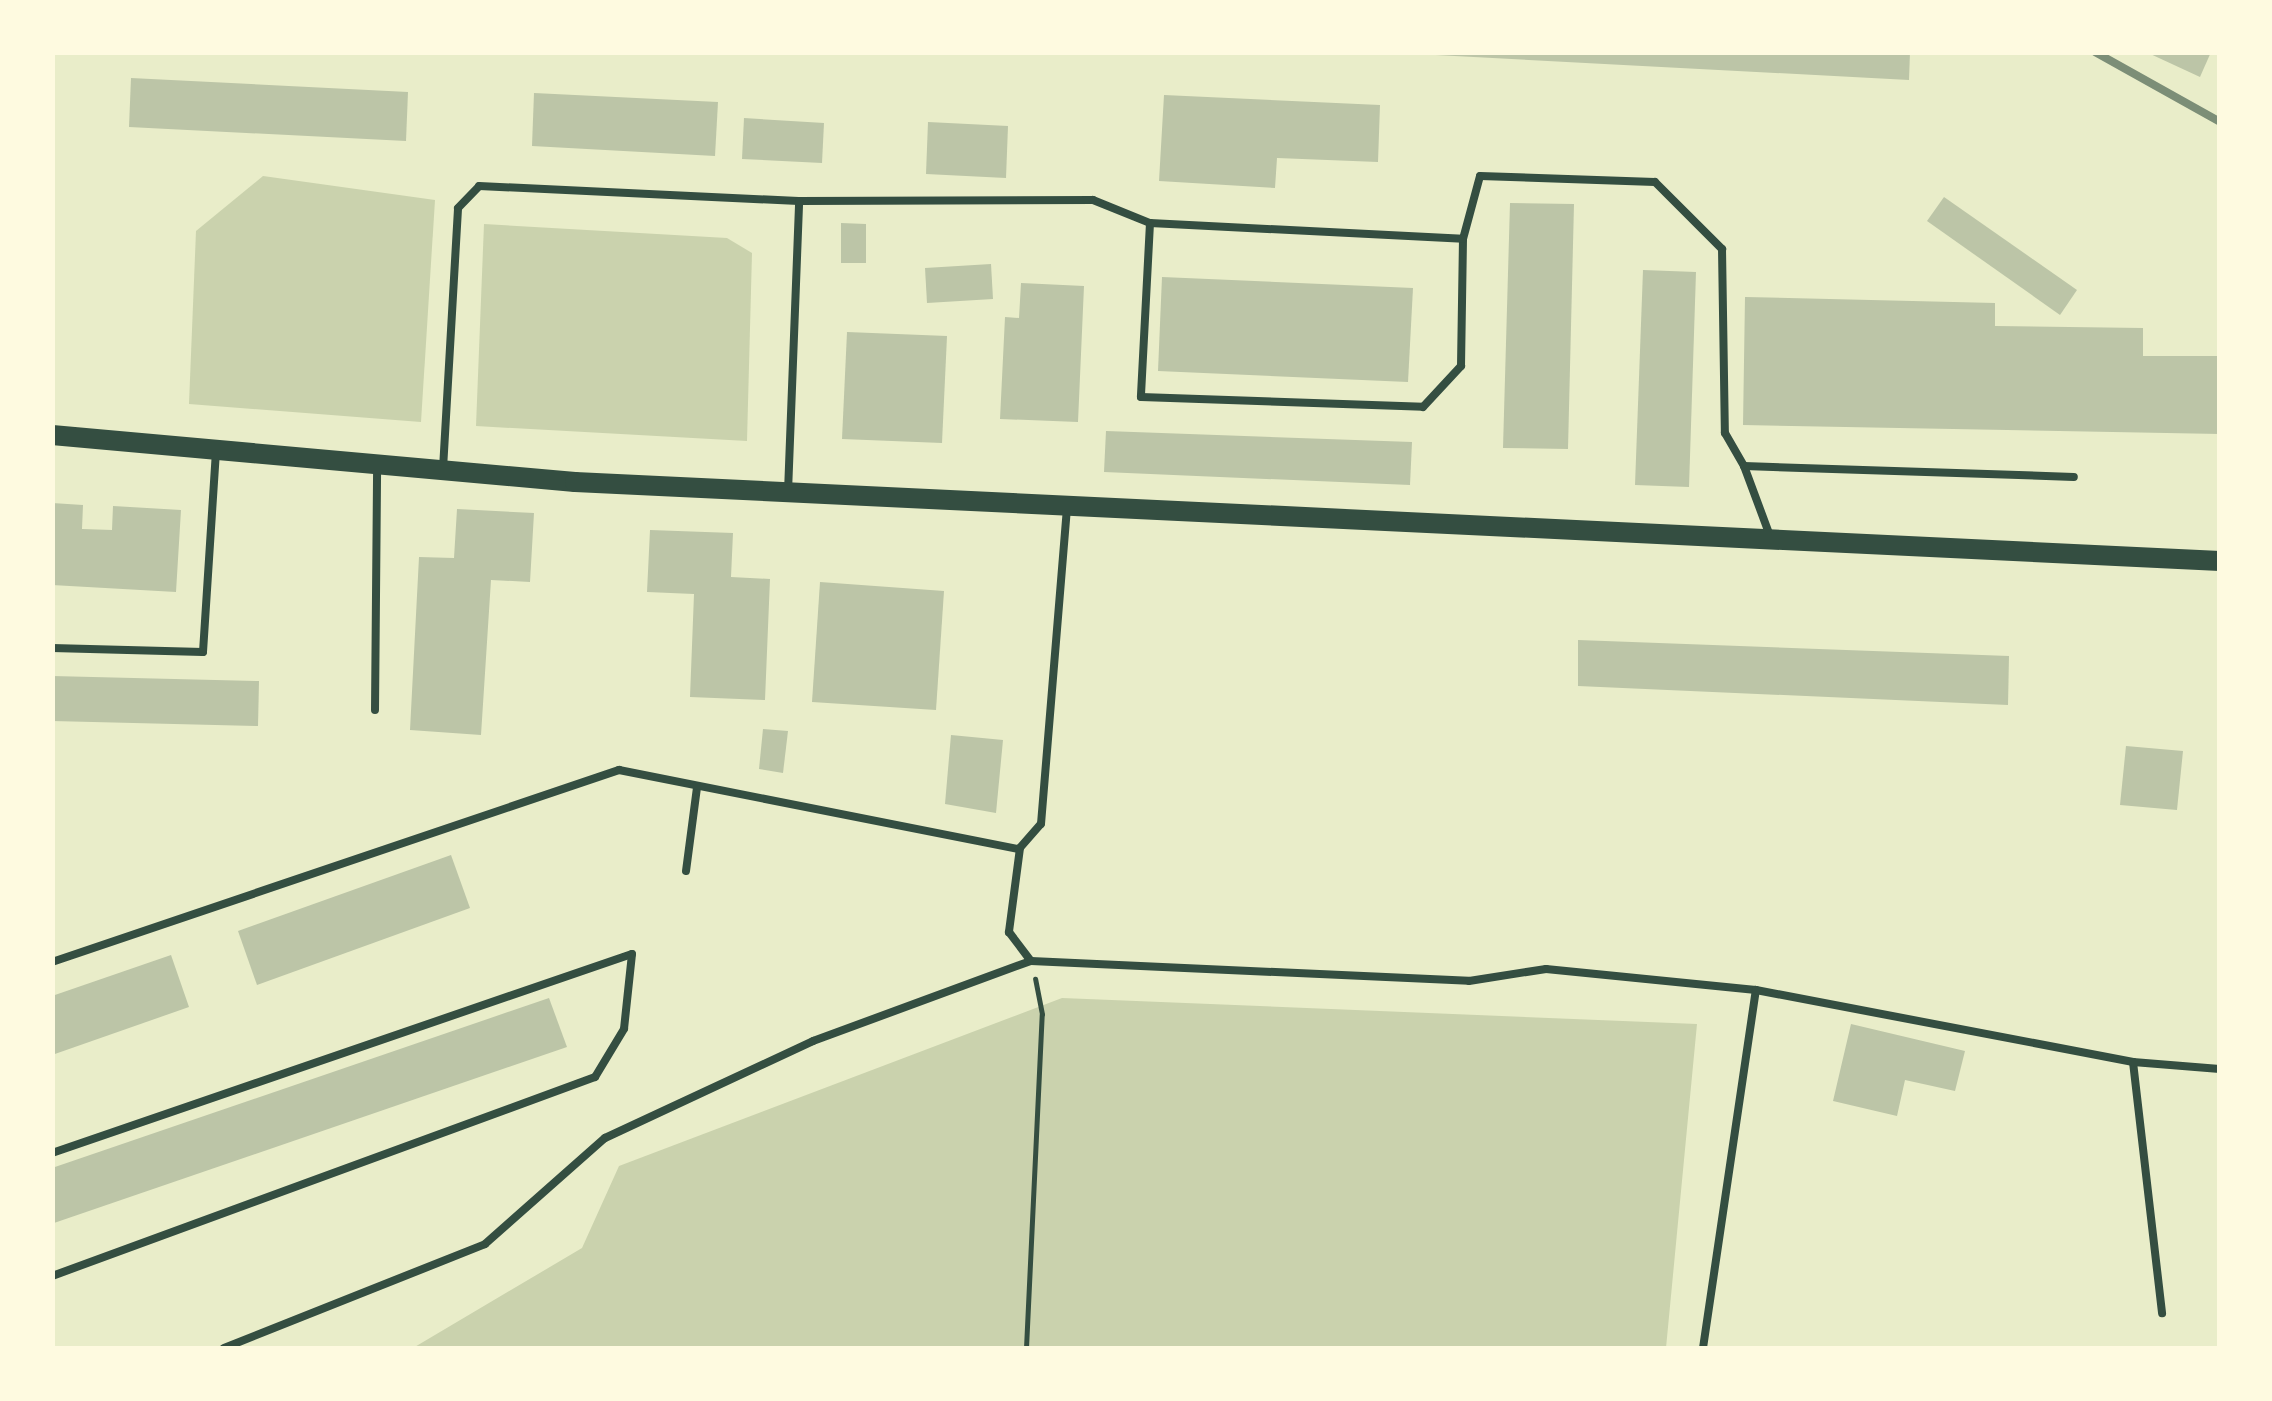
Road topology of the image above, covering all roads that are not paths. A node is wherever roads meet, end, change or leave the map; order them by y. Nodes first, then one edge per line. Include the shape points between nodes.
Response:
1 (799, 201) junction
2 (1150, 223) junction
3 (1463, 239) junction
4 (52, 435) edge
5 (216, 448) junction
6 (1744, 466) junction
7 (377, 467) junction
8 (443, 473) junction
9 (2074, 477) dead end
10 (788, 493) junction
11 (1067, 507) junction
12 (1771, 540) junction
13 (2220, 560) edge
14 (52, 648) edge
15 (375, 710) dead end
16 (697, 788) junction
17 (1018, 849) junction
18 (686, 871) dead end
19 (1031, 961) junction
20 (52, 962) edge
21 (1756, 990) junction
22 (2133, 1062) junction
23 (2220, 1069) edge
24 (52, 1152) edge
25 (52, 1276) edge
26 (2162, 1313) dead end
27 (224, 1348) edge
28 (1703, 1348) edge

1 - 2 lane via 1093,200
1 - 8 lane via 478,186 458,208
1 - 10 lane
2 - 3 lane
2 - 3 lane via 1141,398 1423,407 1461,366
3 - 6 lane via 1480,176 1655,182 1722,249 1725,433
4 - 5 main road
5 - 7 main road
5 - 14 lane via 203,652
6 - 9 lane
6 - 12 lane
7 - 8 main road
7 - 15 lane
8 - 10 main road
10 - 11 main road
11 - 12 main road
11 - 17 lane via 1041,824
12 - 13 main road
16 - 17 lane
16 - 18 lane
16 - 20 lane via 619,770
17 - 19 lane via 1008,932
19 - 21 lane via 1469,981 1546,969
19 - 27 lane via 814,1040 606,1138 485,1244
21 - 22 lane
21 - 28 lane
22 - 23 lane
22 - 26 lane
24 - 25 lane via 632,954 624,1029 596,1077

